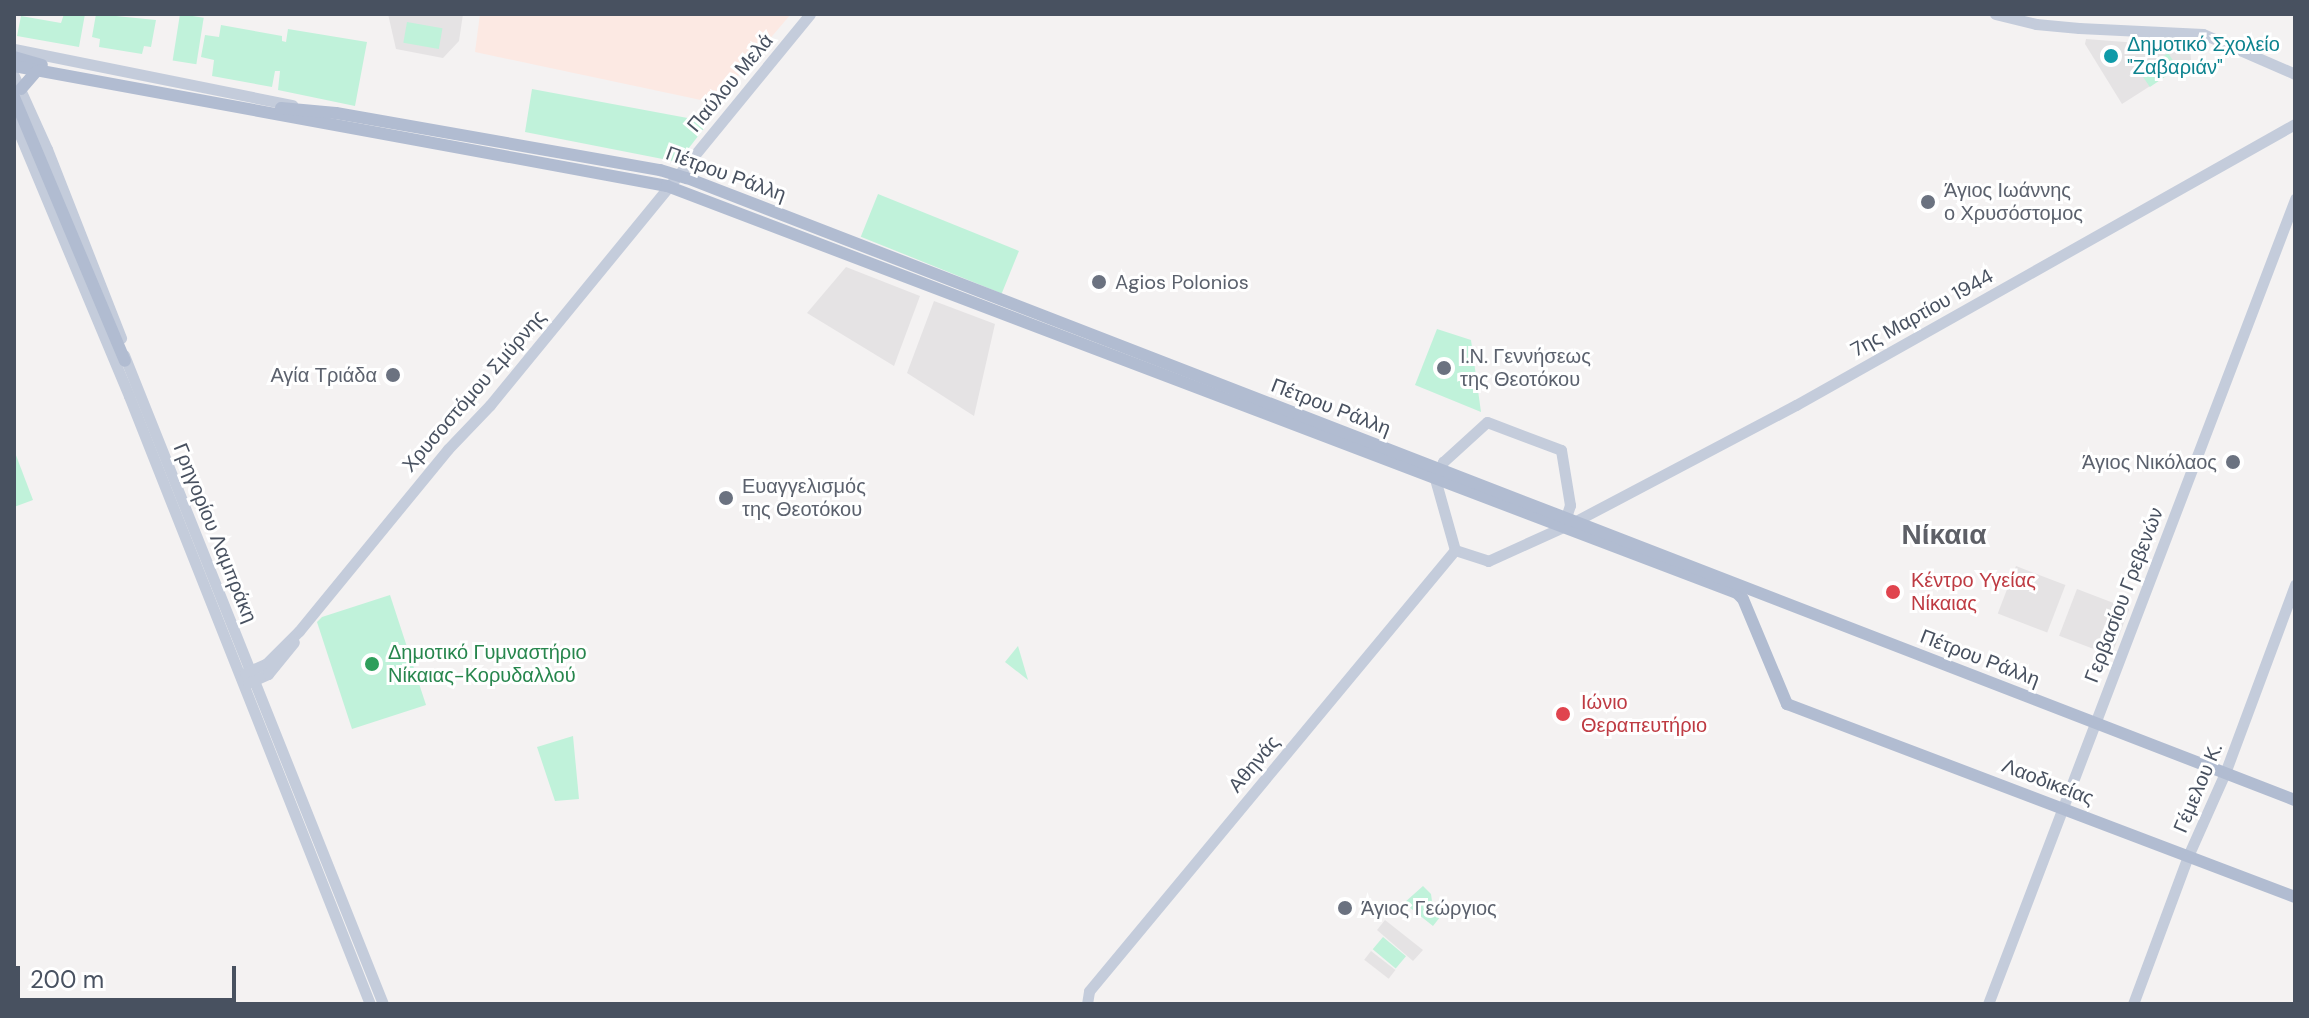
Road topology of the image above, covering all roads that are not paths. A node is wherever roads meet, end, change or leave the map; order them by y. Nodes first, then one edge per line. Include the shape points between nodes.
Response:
1 (810, 14) edge
2 (1995, 14) edge
3 (14, 49) edge
4 (14, 57) edge
5 (14, 66) edge
6 (36, 72) junction
7 (2295, 74) edge
8 (14, 76) edge
9 (18, 93) edge
10 (336, 113) junction
11 (14, 121) edge
12 (2295, 124) edge
13 (676, 175) junction
14 (667, 186) junction
15 (2295, 199) edge
16 (125, 361) junction
17 (1436, 474) junction
18 (1596, 510) junction
19 (1568, 522) junction
20 (1602, 532) junction
21 (1455, 550) junction
22 (2295, 585) edge
23 (246, 678) junction
24 (1787, 704) joint
25 (2094, 723) junction
26 (2225, 773) junction
27 (2295, 800) edge
28 (2062, 808) junction
29 (2188, 856) junction
30 (2295, 897) edge
31 (370, 1004) edge
32 (383, 1004) edge
33 (1087, 1004) edge
34 (1988, 1004) edge
35 (2133, 1004) edge

1 - 13 main road, Παύλου Μελά
2 - 7 main road via 2064,27 2203,34
3 - 10 main road, Πέτρου Ράλλη
4 - 10 main road, Πέτρου Ράλλη via 164,88
5 - 6 main road, Πέτρου Ράλλη
6 - 9 main road
6 - 14 main road, Πέτρου Ράλλη
8 - 9 main road, Γρηγορίου Λαμπράκη
9 - 16 main road
9 - 16 main road, Γρηγορίου Λαμπράκη via 104,293
10 - 13 main road, Πέτρου Ράλλη
11 - 23 main road, Γρηγορίου Λαμπράκη
12 - 18 main road, 7ης Μαρτίου 1944 via 1796,405
13 - 14 main road, Χρυσοστόμου Σμύρνης
13 - 17 main road, Πέτρου Ράλλη
14 - 17 main road, Πέτρου Ράλλη
14 - 23 main road, Χρυσοστόμου Σμύρνης via 299,631
15 - 25 main road, Γερβασίου Γρεβενών
16 - 23 main road, Γρηγορίου Λαμπράκη
17 - 19 main road, Πέτρου Ράλλη
17 - 19 main road via 1487,422 1561,450
17 - 21 main road
18 - 19 main road, 7ης Μαρτίου 1944
18 - 20 main road via 1594,519
19 - 20 main road, Πέτρου Ράλλη
19 - 21 main road, 7ης Μαρτίου 1944 via 1488,561
19 - 24 main road, Πέτρου Ράλλη via 1737,593
20 - 25 main road, Πέτρου Ράλλη
21 - 33 main road, Αθηνάς via 1089,991
22 - 26 main road, Γέμελου Κ.
23 - 31 main road, Γρηγορίου Λαμπράκη
23 - 32 main road, Γρηγορίου Λαμπράκη
24 - 28 main road, Λαοδικείας
25 - 26 main road, Πέτρου Ράλλη
25 - 28 main road, Γερβασίου Γρεβενών
26 - 27 main road, Πέτρου Ράλλη
26 - 29 main road, Γέμελου Κ.
28 - 29 main road, Λαοδικείας
28 - 34 main road, Γερβασίου Γρεβενών
29 - 30 main road, Λαοδικείας
29 - 35 main road, Γέμελου Κ.

